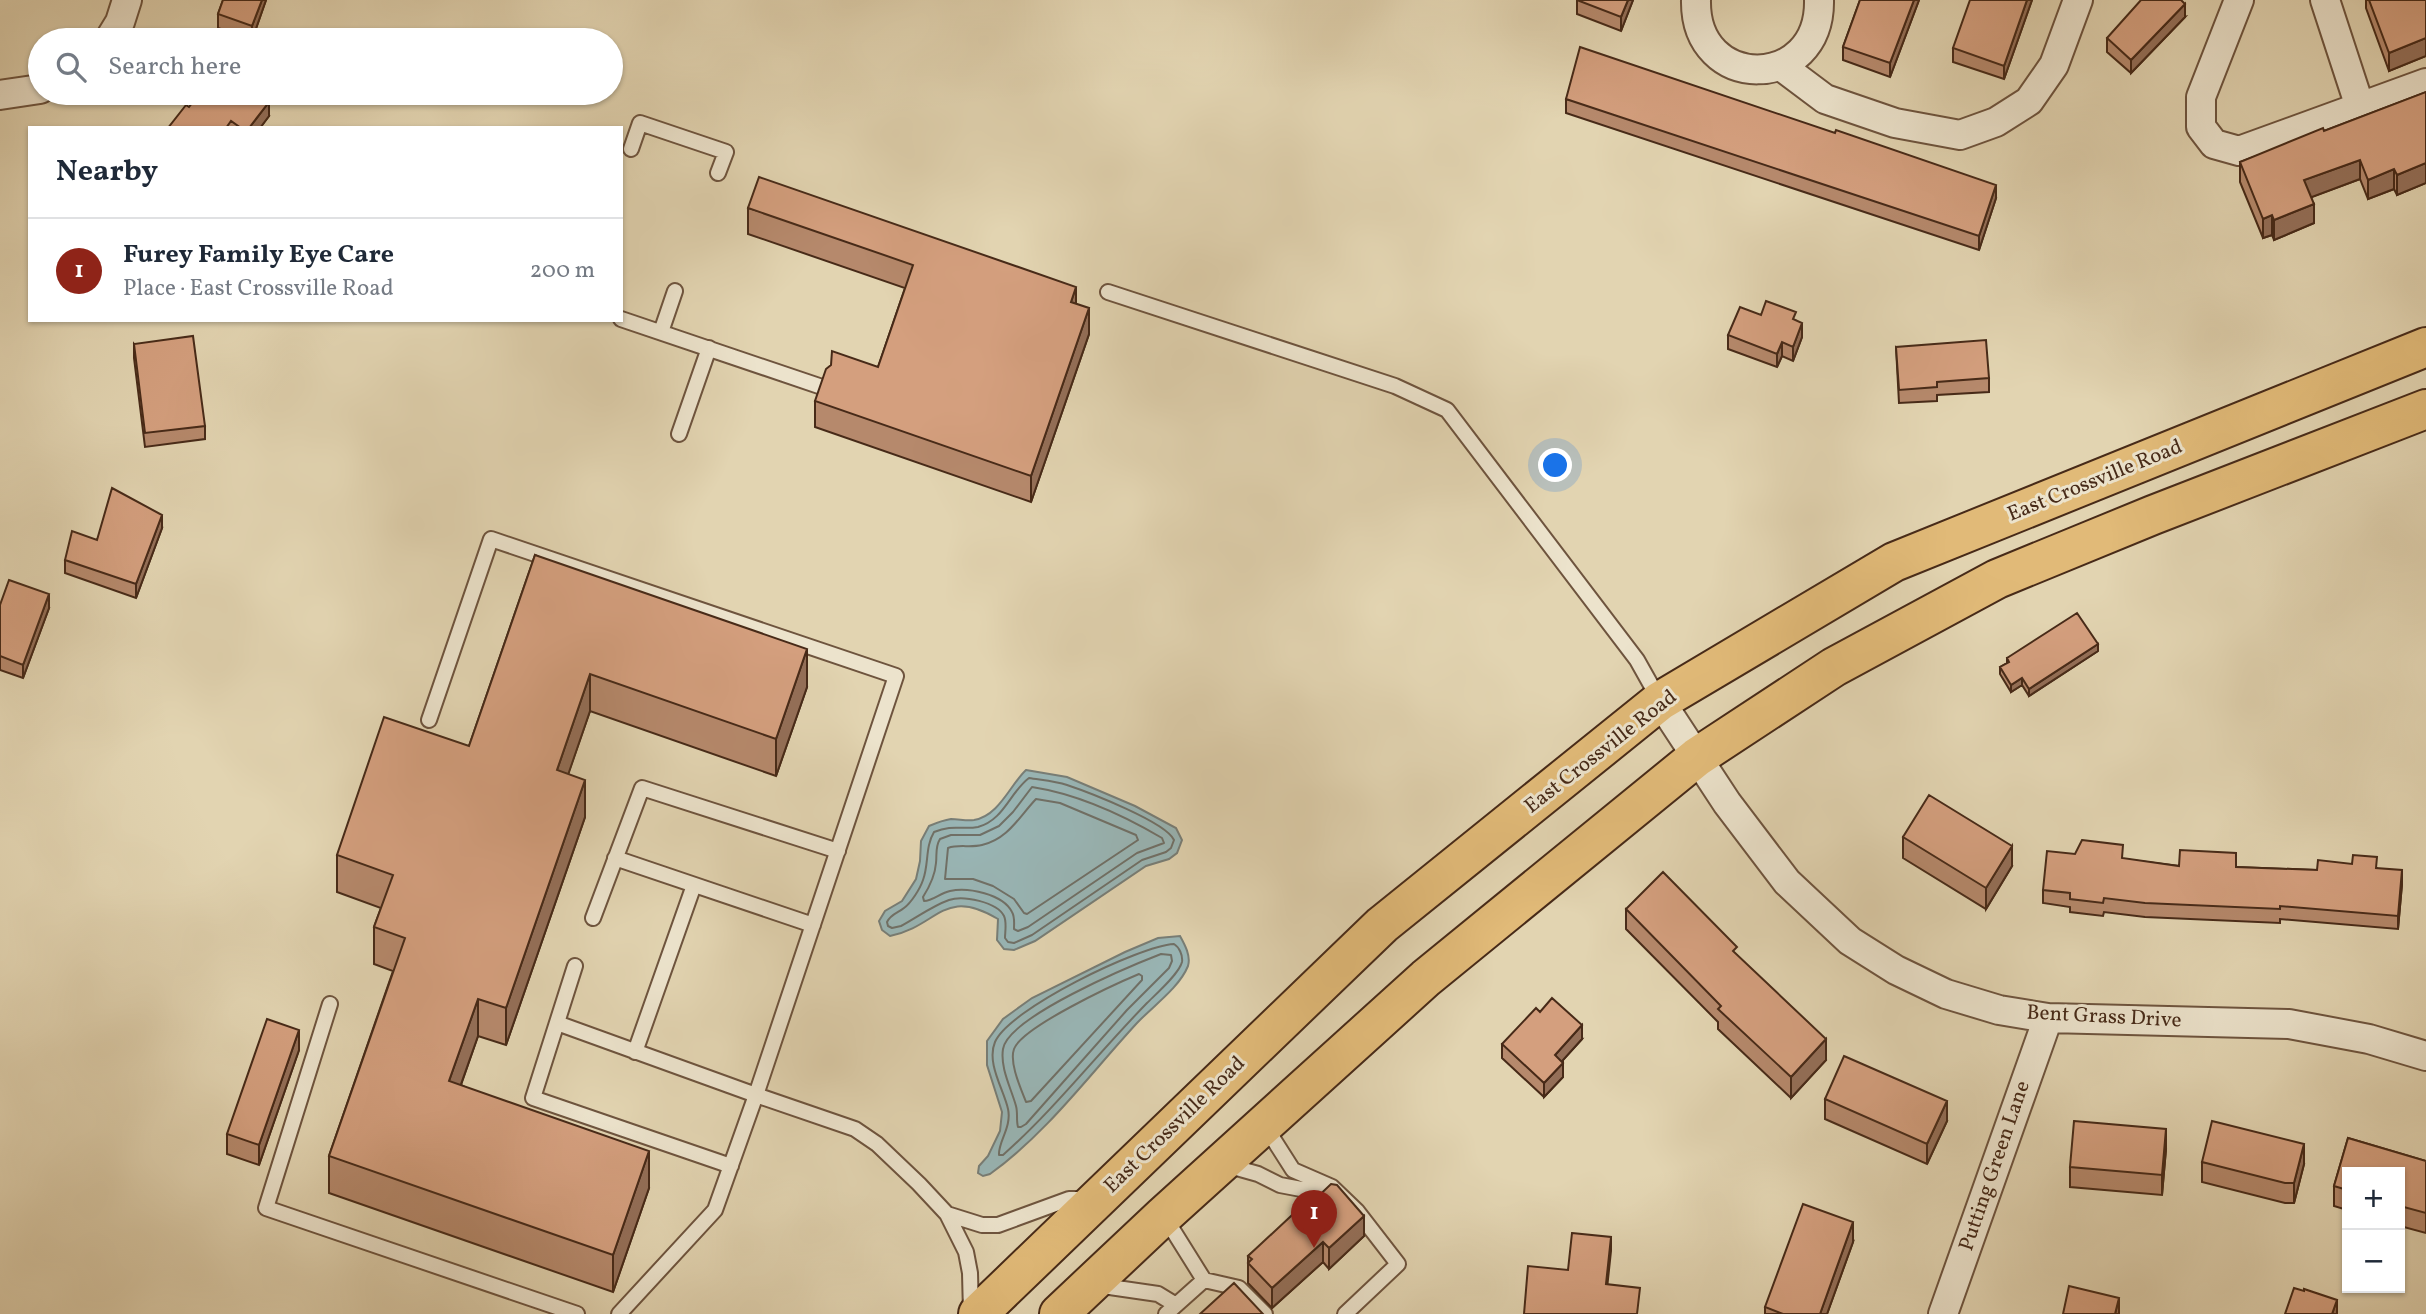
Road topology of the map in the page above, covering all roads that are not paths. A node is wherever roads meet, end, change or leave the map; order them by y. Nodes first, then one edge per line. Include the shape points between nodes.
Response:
1 (127, 0) edge
2 (1696, 0) edge
3 (1819, 0) edge
4 (2078, 0) edge
5 (2239, 0) edge
6 (2325, 0) edge
7 (116, 28) edge
8 (1781, 66) junction
9 (2426, 83) edge
10 (28, 91) edge
11 (0, 95) edge
12 (2360, 107) junction
13 (631, 149) dead end
14 (718, 173) dead end
15 (675, 291) dead end
16 (1108, 292) dead end
17 (623, 320) edge
18 (661, 332) junction
19 (2426, 347) edge
20 (709, 348) junction
21 (822, 387) edge
22 (2426, 409) edge
23 (679, 434) dead end
24 (1660, 701) junction
25 (429, 720) dead end
26 (1696, 758) junction
27 (838, 851) junction
28 (615, 858) junction
29 (694, 885) junction
30 (593, 918) dead end
31 (813, 925) junction
32 (575, 966) dead end
33 (330, 1004) dead end
34 (2048, 1018) junction
35 (557, 1023) junction
36 (635, 1052) junction
37 (2426, 1056) edge
38 (756, 1095) junction
39 (1264, 1125) junction
40 (1222, 1163) junction
41 (731, 1166) junction
42 (1339, 1196) junction
43 (1098, 1199) junction
44 (947, 1214) junction
45 (1163, 1216) junction
46 (1204, 1280) junction
47 (1091, 1284) junction
48 (1171, 1310) edge
49 (577, 1314) edge
50 (619, 1314) edge
51 (972, 1314) edge
52 (978, 1314) edge
53 (1059, 1314) edge
54 (1265, 1314) edge
55 (1345, 1314) edge
56 (1943, 1314) edge

1 - 7 street
2 - 8 street via 1700,32 1719,57 1749,70
3 - 8 street via 1814,33 1795,58
4 - 8 street via 2054,65 2028,101 1996,122 1960,135 1895,123 1825,99
5 - 12 street via 2201,97 2201,127 2214,144 2239,150
6 - 12 street
9 - 12 street
10 - 11 street
13 - 14 lane via 640,122 726,152
15 - 18 lane
16 - 24 lane via 1395,386 1447,410 1637,660
17 - 18 lane
18 - 20 lane
19 - 24 main road, East Crossville Road via 1894,562
20 - 21 lane
20 - 23 lane
22 - 26 main road via 1997,579 1833,667
24 - 26 street, Bent Grass Drive
24 - 43 main road, East Crossville Road via 1382,925
25 - 27 lane via 491,538 896,676
26 - 34 street, Bent Grass Drive via 1787,882 1850,941 1896,970 1946,993 1999,1010
26 - 39 main road via 1426,978
27 - 28 lane via 642,788
27 - 31 lane
28 - 29 lane
28 - 30 lane
29 - 31 lane
29 - 36 lane
31 - 38 lane
32 - 35 lane
33 - 49 lane via 266,1208
34 - 37 street, Bent Grass Drive via 2289,1024 2369,1039
34 - 56 street, Putting Green Lane
35 - 36 lane
35 - 41 lane via 533,1098
36 - 38 lane
38 - 41 lane
38 - 44 lane via 855,1129 877,1144
39 - 40 main road
39 - 42 lane via 1293,1170 1332,1187
40 - 42 lane via 1280,1185
40 - 45 main road
41 - 50 lane via 715,1210
42 - 55 lane via 1357,1211 1398,1264
43 - 44 lane via 1069,1199 998,1225
43 - 52 main road, East Crossville Road
44 - 51 lane via 966,1252
45 - 46 lane
45 - 47 main road
46 - 48 lane
46 - 54 lane via 1239,1288
47 - 48 lane via 1158,1294
47 - 53 main road

